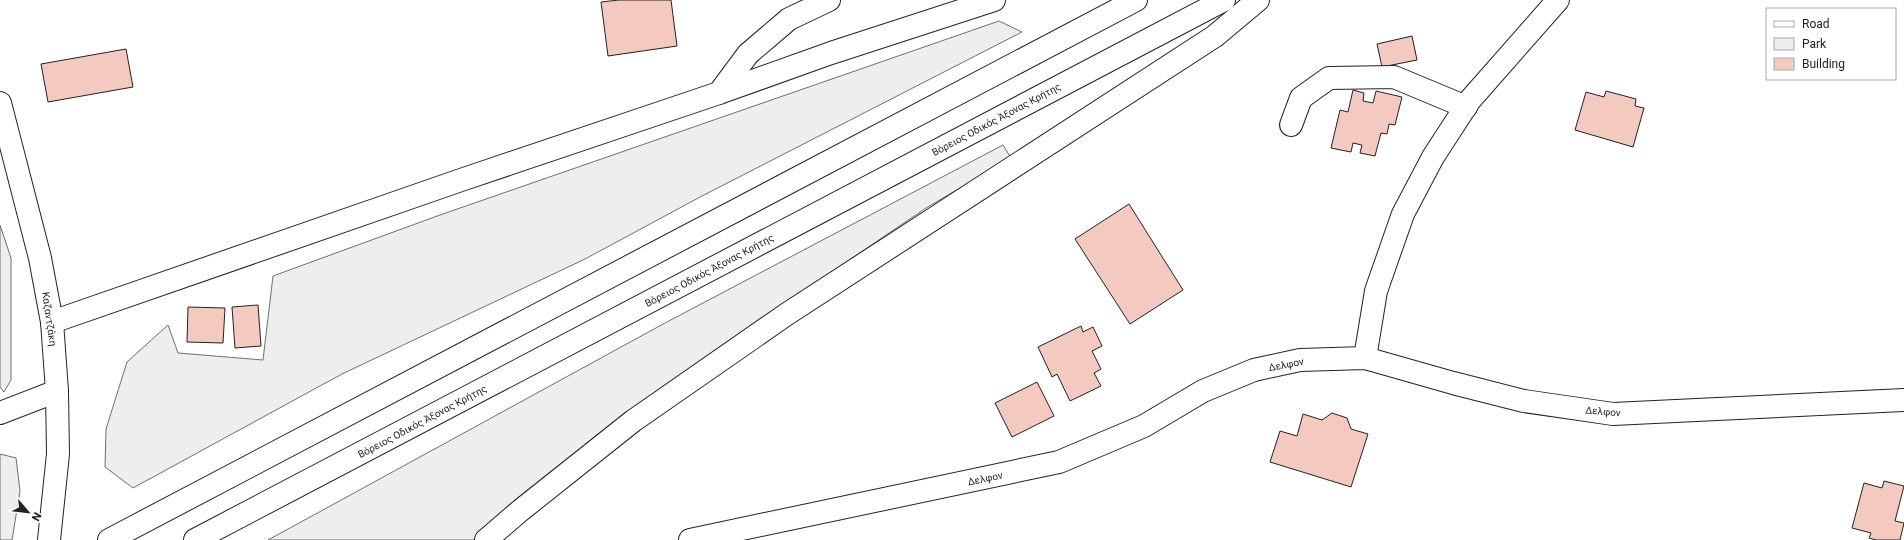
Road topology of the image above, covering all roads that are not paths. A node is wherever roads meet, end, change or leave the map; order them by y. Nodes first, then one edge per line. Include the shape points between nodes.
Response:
1 (829, 0) edge
2 (994, 0) edge
3 (1136, 0) edge
4 (1224, 0) edge
5 (1258, 0) edge
6 (1558, 0) edge
7 (719, 94) junction
8 (0, 103) edge
9 (1466, 107) junction
10 (1291, 125) dead end
11 (52, 322) junction
12 (1365, 358) junction
13 (57, 391) junction
14 (1904, 400) edge
15 (0, 413) edge
16 (119, 535) edge
17 (49, 540) edge
18 (195, 540) edge
19 (486, 540) edge
20 (690, 540) edge

1 - 7 main road via 789,19 748,54
2 - 7 main road via 831,52
3 - 16 main road
4 - 18 main road, Βόρειος Οδικός Άξονας Κρήτης
5 - 19 main road via 1215,36 787,314 639,416
6 - 9 main road
7 - 11 main road via 461,180
8 - 11 main road, Καζαντζάκη via 40,258
9 - 10 main road via 1394,77 1329,78 1301,98
9 - 12 main road via 1433,157 1403,214 1376,290
11 - 13 main road, Καζαντζάκη
12 - 14 main road, Δελφον via 1524,401 1613,414
12 - 20 main road, Δελφον via 1300,360 1254,370 1203,391 1144,426 1058,462
13 - 15 main road
13 - 17 main road, Καζαντζάκη via 58,454

